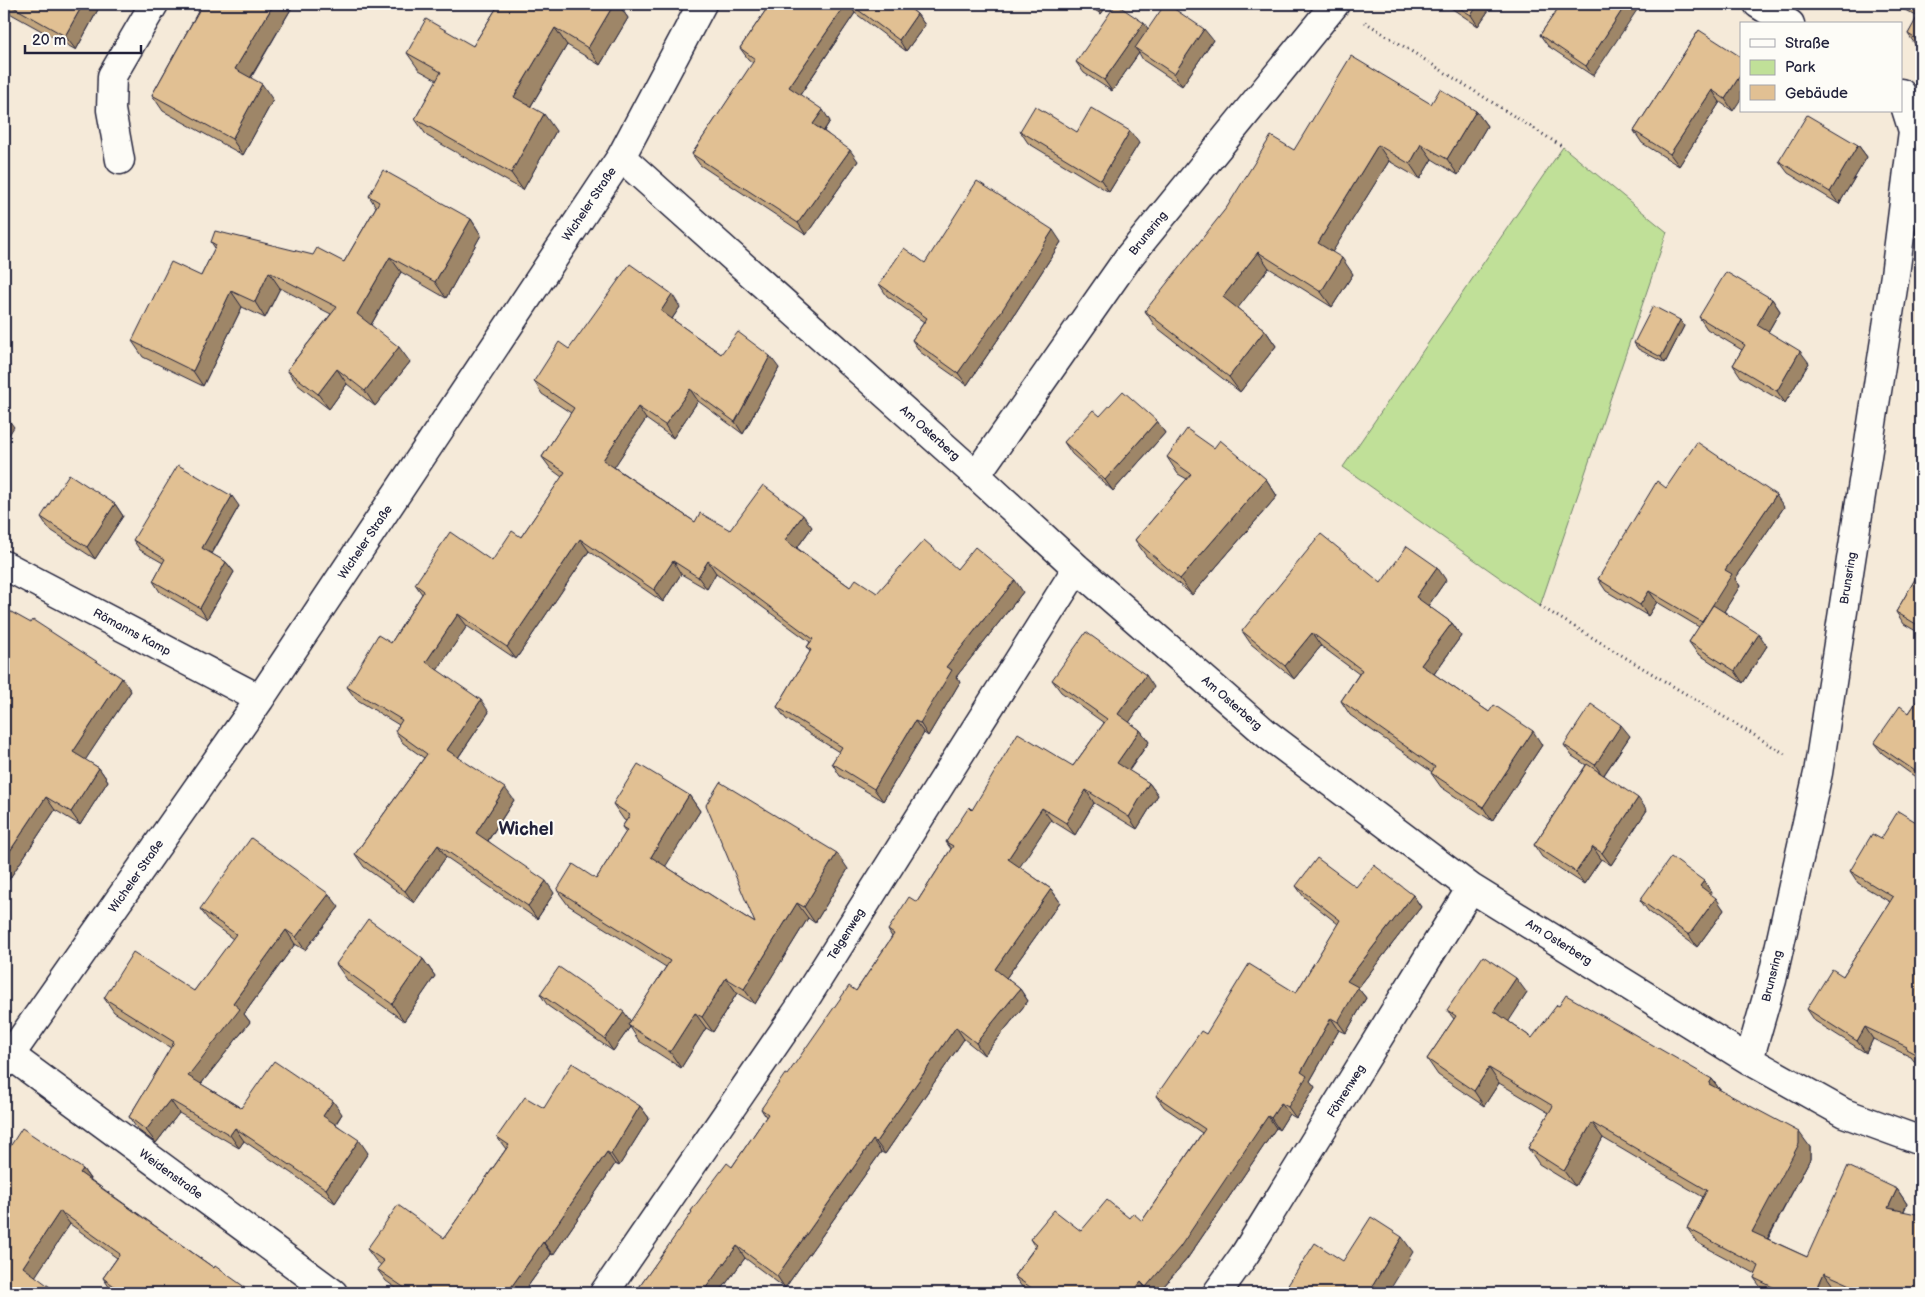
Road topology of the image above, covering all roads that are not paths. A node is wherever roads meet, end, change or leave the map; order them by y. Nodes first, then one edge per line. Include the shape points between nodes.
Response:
1 (154, 4) edge
2 (702, 4) edge
3 (1335, 4) edge
4 (1758, 4) edge
5 (1787, 22) edge
6 (1902, 96) edge
7 (621, 157) junction
8 (120, 160) dead end
9 (976, 475) junction
10 (4, 565) edge
11 (1077, 568) junction
12 (260, 698) junction
13 (1471, 888) junction
14 (7, 1060) edge
15 (1748, 1060) junction
16 (1921, 1142) edge
17 (332, 1293) edge
18 (604, 1293) edge
19 (1217, 1293) edge

1 - 8 street via 112,76 111,110
2 - 7 street, Wicheler Straße
3 - 9 street, Brunsring via 1128,258
4 - 5 street
6 - 15 street, Brunsring via 1913,132 1912,141 1895,274 1818,773 1772,980
7 - 9 street, Am Osterberg
7 - 12 street, Wicheler Straße
9 - 11 street, Am Osterberg
10 - 12 street, Römanns Kamp
11 - 13 street, Am Osterberg via 1268,735
11 - 18 street, Telgenweg via 799,1009
12 - 14 street, Wicheler Straße
13 - 15 street, Am Osterberg
13 - 19 street, Föhrenweg via 1245,1254
14 - 17 street, Weidenstraße
15 - 16 street, Am Osterberg via 1844,1113

